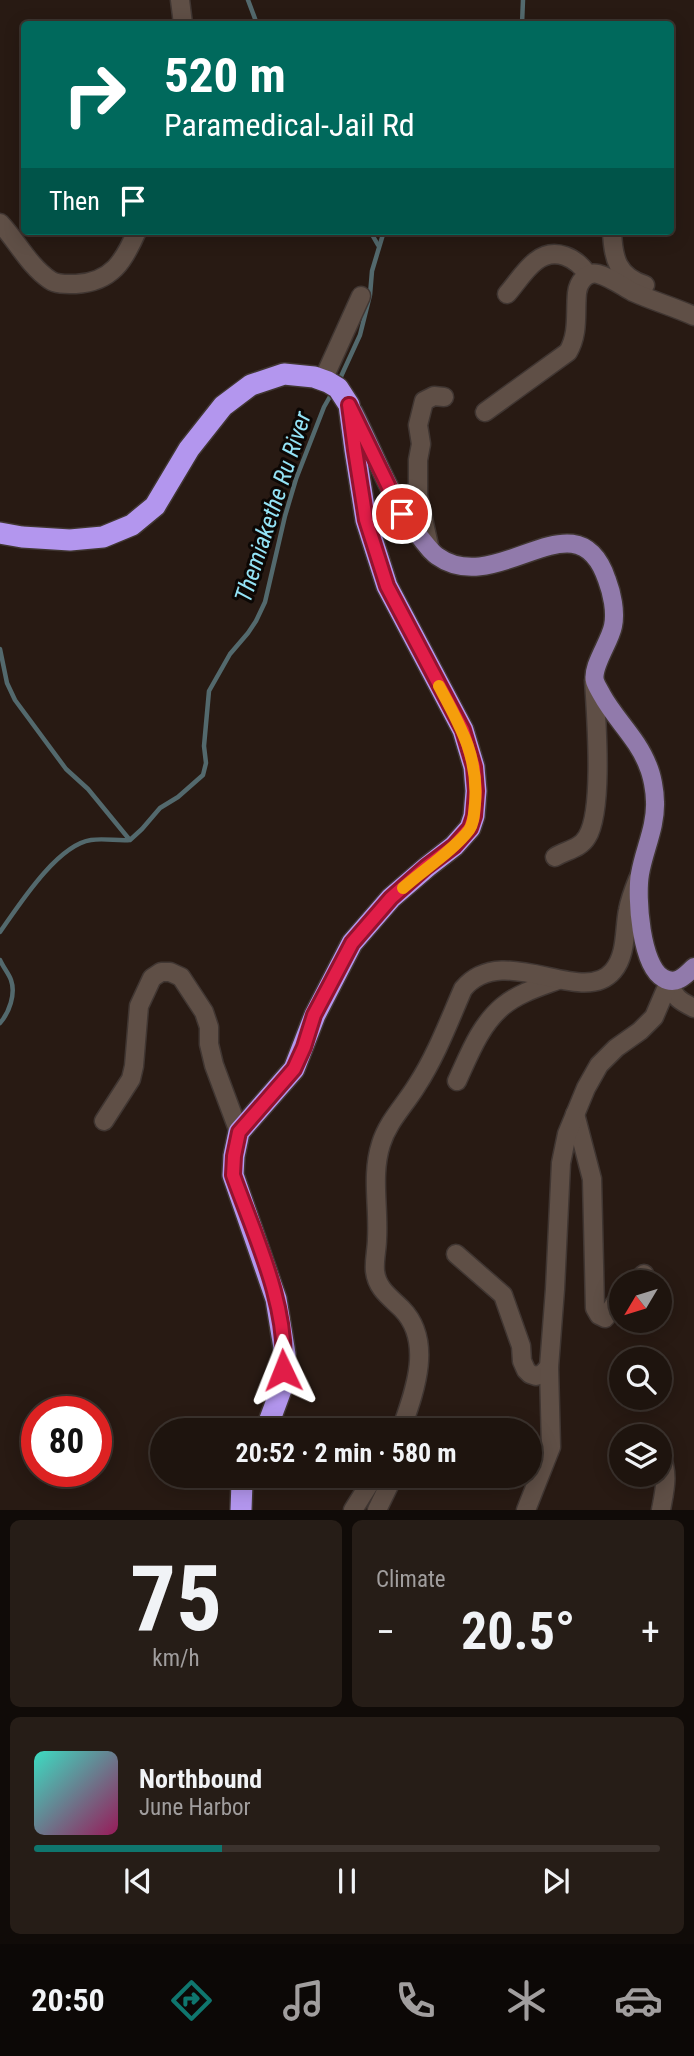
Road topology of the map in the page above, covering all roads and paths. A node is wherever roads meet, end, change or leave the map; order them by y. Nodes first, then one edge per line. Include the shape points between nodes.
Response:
1 (180, 0) edge
2 (183, 21) edge
3 (0, 223) edge
4 (135, 235) edge
5 (612, 235) edge
6 (588, 275) junction
7 (507, 294) dead end
8 (361, 296) dead end
9 (694, 304) edge
10 (694, 316) edge
11 (323, 380) junction
12 (444, 397) dead end
13 (349, 405) junction
14 (485, 412) dead end
15 (0, 533) edge
16 (430, 550) junction
17 (594, 680) junction
18 (555, 857) dead end
19 (639, 876) junction
20 (694, 967) edge
21 (562, 979) junction
22 (669, 982) junction
23 (694, 1007) edge
24 (457, 1082) dead end
25 (575, 1114) junction
26 (104, 1121) dead end
27 (239, 1132) junction
28 (456, 1254) dead end
29 (609, 1312) edge
30 (549, 1367) junction
31 (416, 1385) junction
32 (271, 1418) edge
33 (405, 1418) edge
34 (415, 1418) edge
35 (665, 1487) edge
36 (242, 1488) edge
37 (367, 1488) edge
38 (388, 1488) edge
39 (241, 1510) edge
40 (353, 1510) edge
41 (377, 1510) edge
42 (526, 1510) edge
43 (661, 1510) edge

1 - 2 street
3 - 4 street via 51,281 65,285 102,279 118,266
5 - 9 street via 612,251 626,275
6 - 7 street via 571,258 550,254 537,260
6 - 10 street via 597,273
6 - 14 street via 577,292 578,319 568,352
8 - 11 street
11 - 13 highway via 338,388
11 - 15 highway via 284,374 251,384 223,406 155,506 132,525 103,537 70,540
12 - 16 street via 424,401 418,425 418,496
13 - 16 main road via 402,514
13 - 27 highway via 370,531 387,586 463,730 474,767 474,816 454,846 391,898 352,943 314,1015 294,1069
16 - 17 main road via 463,568 491,566 555,543 580,544 601,564 612,597 614,625
17 - 18 street via 594,824 577,848
17 - 19 main road via 648,766 655,802
19 - 21 street via 614,971 587,983
19 - 22 main road via 641,933 658,976
20 - 22 main road via 678,981
21 - 24 street via 528,992 490,1018
21 - 31 street via 497,970 469,981 425,1072 393,1116 381,1144 375,1181 375,1270 384,1293 411,1321 419,1345
22 - 23 street via 679,1000
22 - 25 street via 654,1017 599,1065
25 - 29 street via 592,1179 595,1308 605,1318
25 - 30 street via 561,1163
26 - 27 street via 131,1079 139,1006 152,978 170,972 181,977 204,1012 220,1084
27 - 32 highway via 233,1175 276,1299 285,1354 282,1387
28 - 30 street via 503,1294 526,1370 536,1376
30 - 42 street via 551,1447
31 - 33 street
31 - 34 street
35 - 43 street
36 - 39 highway
37 - 40 street
38 - 41 street

